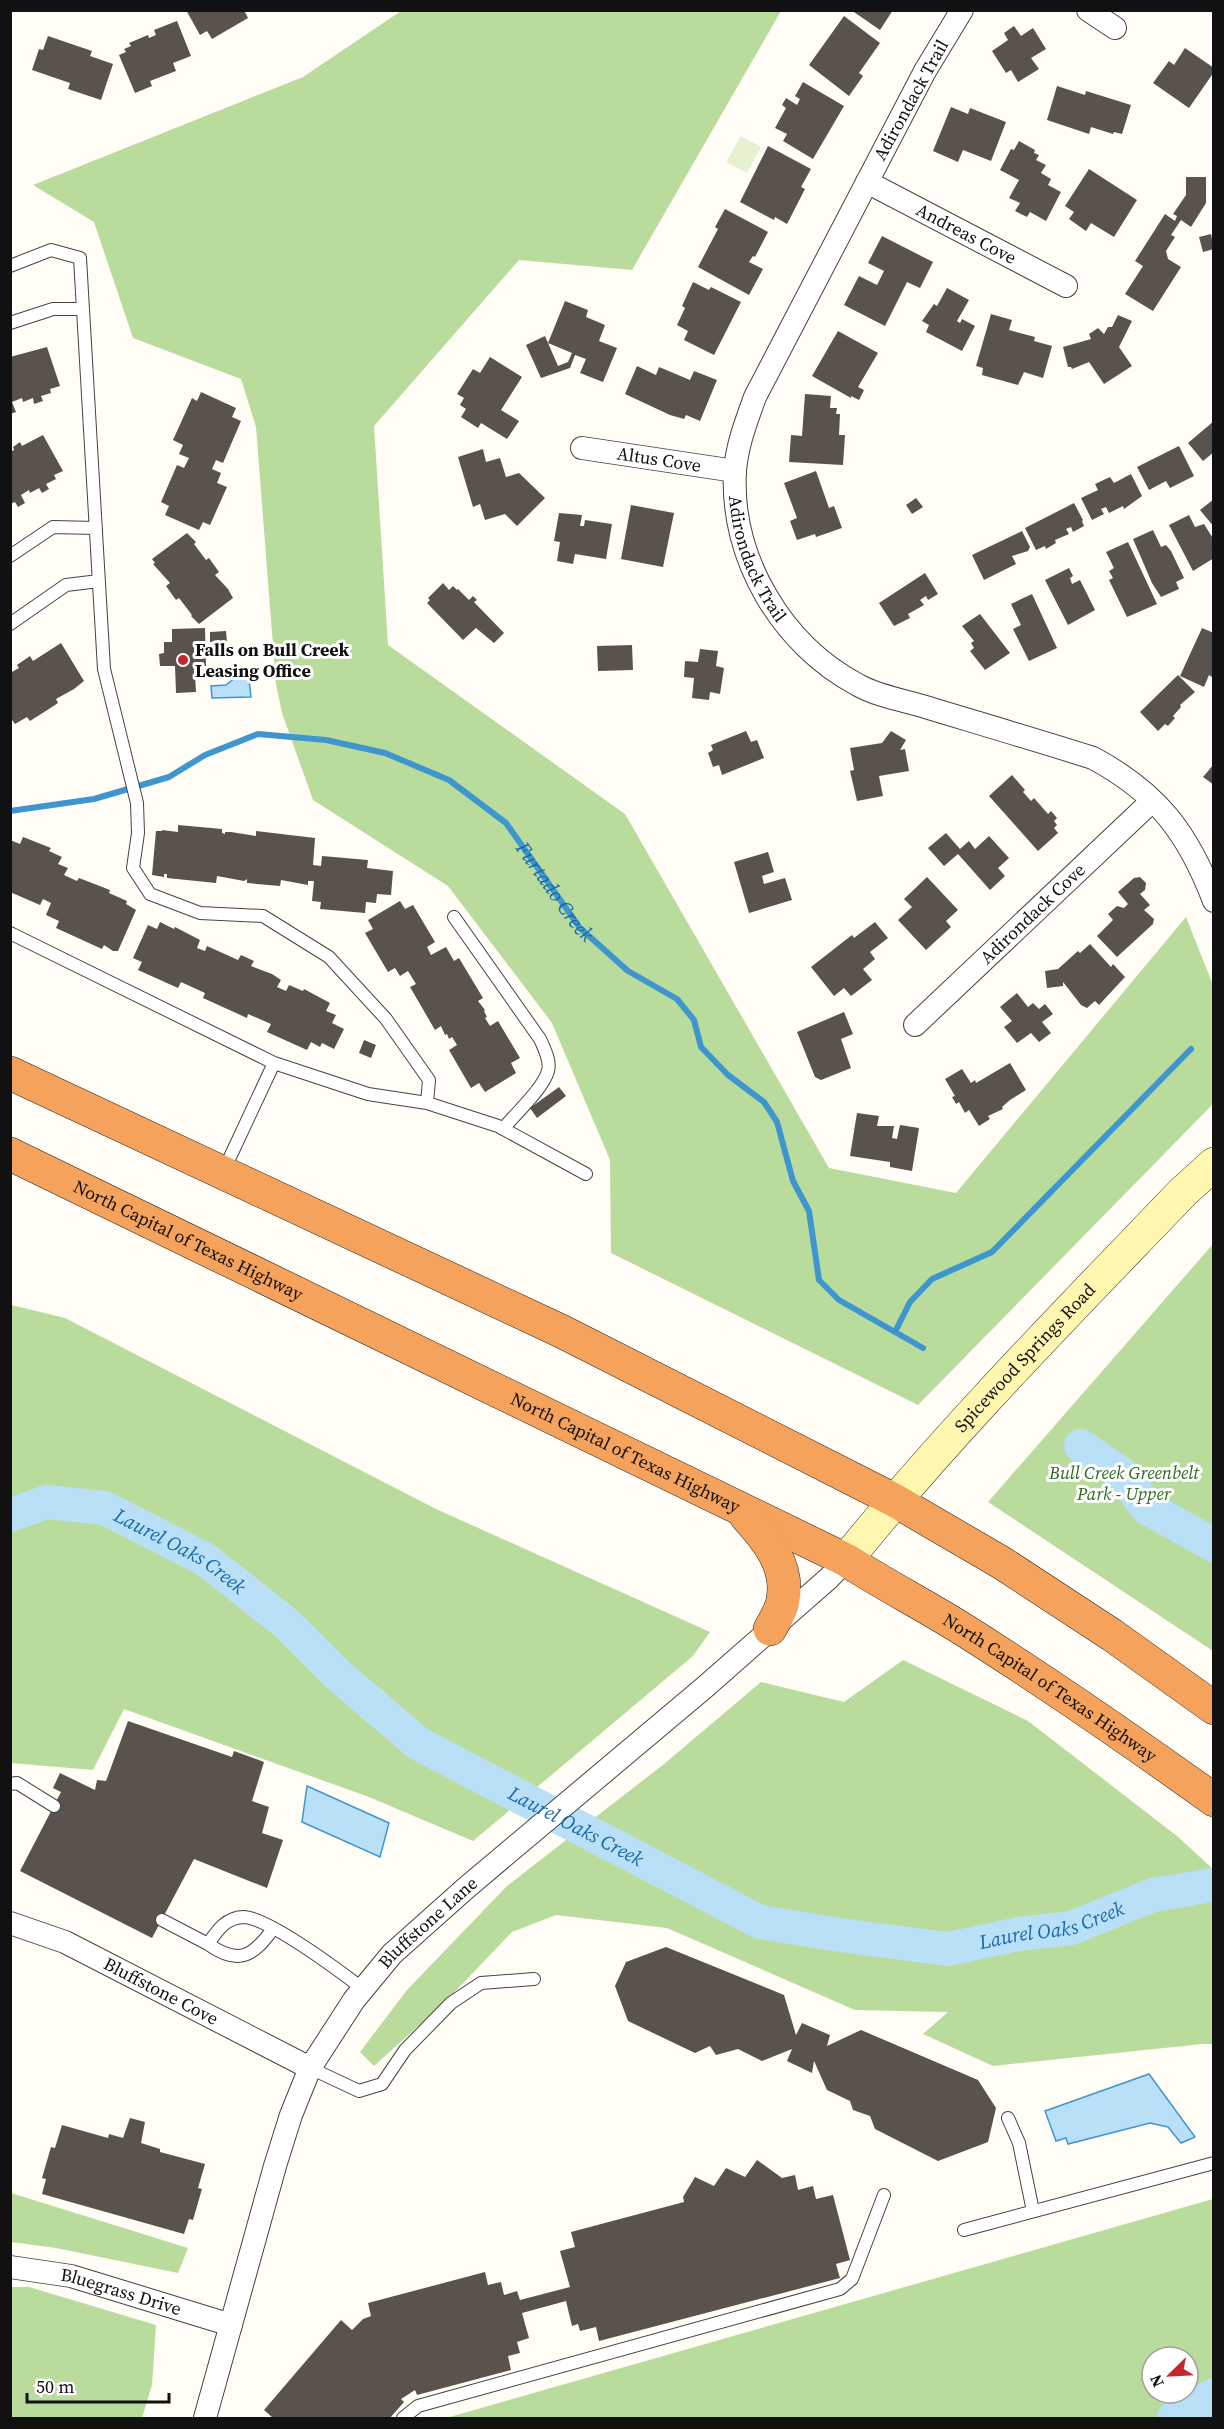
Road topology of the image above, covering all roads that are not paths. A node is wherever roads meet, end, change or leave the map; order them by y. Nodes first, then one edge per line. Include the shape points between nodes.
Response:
1 (962, 10) edge
2 (1088, 10) edge
3 (1116, 28) dead end
4 (867, 182) junction
5 (10, 266) edge
6 (1066, 286) dead end
7 (83, 309) junction
8 (10, 323) edge
9 (582, 448) dead end
10 (735, 471) junction
11 (96, 528) junction
12 (10, 556) edge
13 (99, 581) junction
14 (10, 624) edge
15 (1152, 801) junction
16 (1214, 901) edge
17 (454, 917) dead end
18 (10, 933) edge
19 (915, 1025) dead end
20 (274, 1063) junction
21 (10, 1073) edge
22 (427, 1103) junction
23 (503, 1129) junction
24 (10, 1154) edge
25 (1214, 1164) edge
26 (586, 1173) dead end
27 (222, 1174) junction
28 (894, 1500) junction
29 (739, 1508) junction
30 (846, 1560) junction
31 (770, 1629) junction
32 (1214, 1708) edge
33 (10, 1784) edge
34 (1214, 1800) edge
35 (54, 1806) dead end
36 (162, 1920) dead end
37 (10, 1923) edge
38 (273, 1929) junction
39 (208, 1944) junction
40 (534, 1979) dead end
41 (363, 1989) junction
42 (310, 2068) junction
43 (1008, 2118) dead end
44 (1214, 2163) edge
45 (884, 2195) dead end
46 (1034, 2211) junction
47 (964, 2230) dead end
48 (10, 2267) edge
49 (231, 2325) junction
50 (205, 2418) edge
51 (403, 2418) edge

1 - 4 street, Adirondack Trail
2 - 3 street
4 - 6 street, Andreas Cove
4 - 10 street, Adirondack Trail via 756,397 742,430
5 - 7 lane via 51,250 80,258
7 - 8 lane via 53,309
7 - 11 lane
9 - 10 street, Altus Cove
10 - 15 street, Adirondack Trail via 736,508 752,568 764,594 807,648 859,686 1093,758 1120,773
11 - 12 lane via 53,527
11 - 13 lane
13 - 14 lane via 66,585
13 - 22 lane via 104,669 137,803 133,868 150,894 200,913 263,916 329,957 386,1019 429,1080
15 - 16 street, Adirondack Trail via 1171,818 1188,843
15 - 19 street, Adirondack Cove
17 - 23 lane via 540,1039 547,1057 549,1070 542,1084
18 - 20 lane
20 - 22 lane via 368,1094
20 - 27 lane
21 - 27 highway
22 - 23 lane
23 - 26 lane
24 - 29 highway, North Capital of Texas Highway
25 - 28 main road, Spicewood Springs Road via 1085,1294
27 - 28 highway via 563,1332
28 - 30 main road, Spicewood Springs Road
28 - 32 highway via 1002,1563
29 - 30 highway, North Capital of Texas Highway
29 - 31 highway via 779,1561 783,1601
30 - 31 street, Bluffstone Lane
30 - 34 highway, North Capital of Texas Highway via 1040,1678
31 - 41 street, Bluffstone Lane via 466,1888 392,1954
33 - 35 lane via 17,1784
36 - 39 lane
37 - 42 street, Bluffstone Cove via 65,1942
38 - 39 lane via 259,1920 243,1917 218,1928
38 - 39 lane via 261,1945 240,1956 231,1957
38 - 41 lane
40 - 42 lane via 481,1983 452,2004 405,2050 382,2084 359,2091
41 - 42 street, Bluffstone Lane
42 - 49 street, Bluffstone Lane via 275,2166
43 - 46 lane via 1019,2143
44 - 46 lane
45 - 51 lane via 852,2279 840,2289 418,2406
46 - 47 lane
48 - 49 street, Bluegrass Drive via 71,2276
49 - 50 street, Bluffstone Lane

